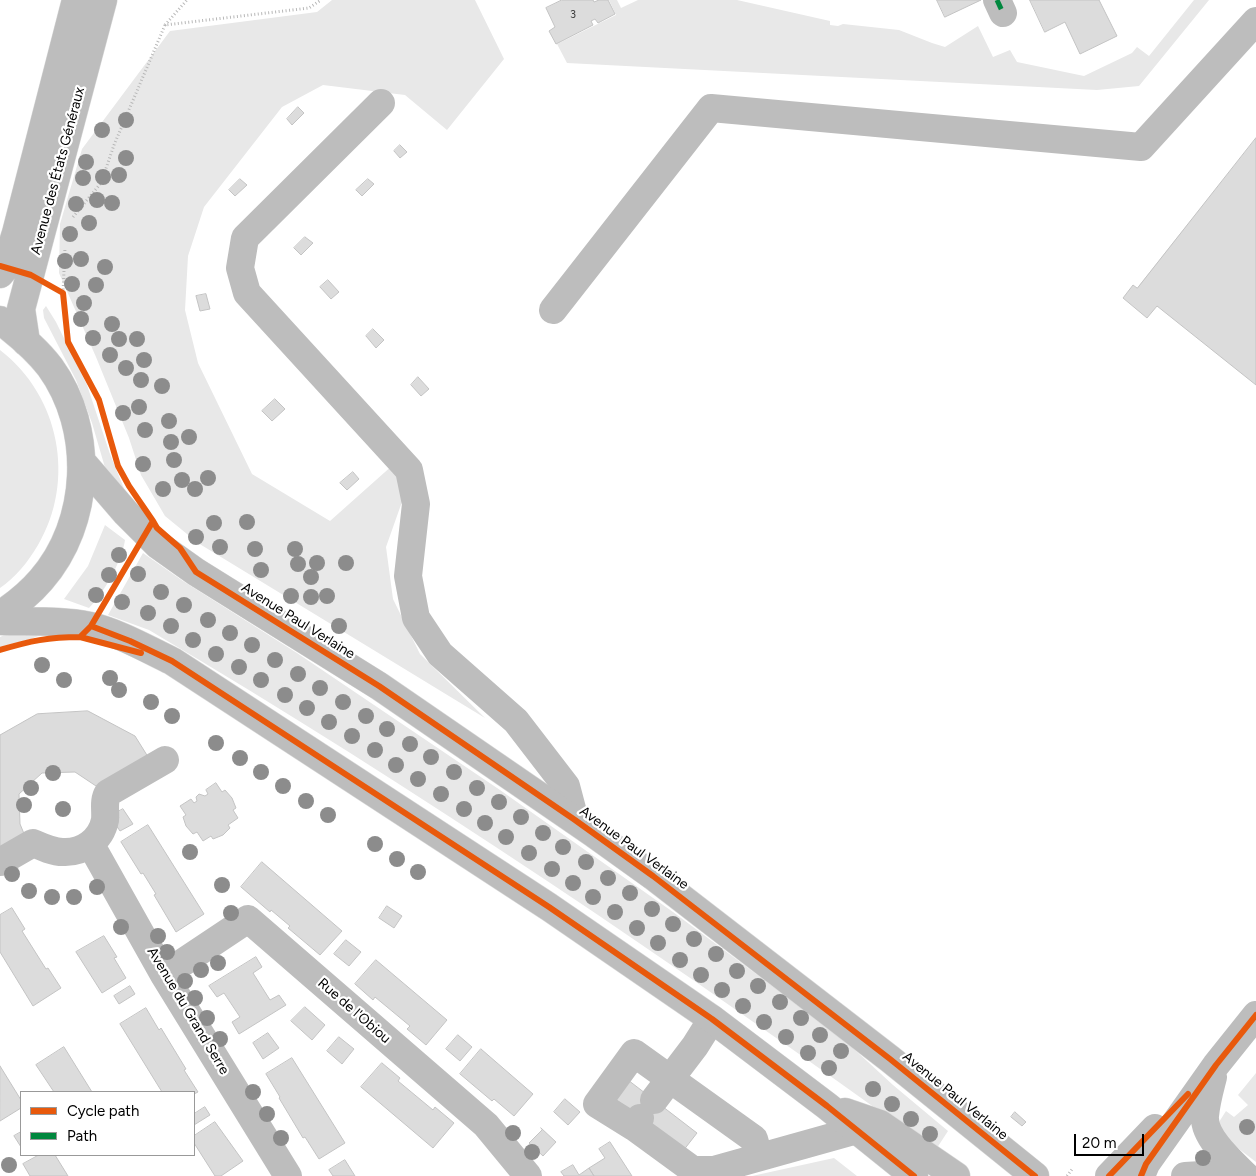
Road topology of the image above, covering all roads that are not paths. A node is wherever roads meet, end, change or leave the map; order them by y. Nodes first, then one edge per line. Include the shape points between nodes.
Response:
1 (76, 0) edge
2 (103, 0) edge
3 (1256, 21) edge
4 (382, 103) dead end
5 (0, 274) edge
6 (553, 310) dead end
7 (0, 320) edge
8 (26, 342) junction
9 (82, 462) junction
10 (0, 615) edge
11 (0, 620) edge
12 (165, 760) dead end
13 (575, 820) junction
14 (90, 845) junction
15 (0, 862) edge
16 (164, 975) junction
17 (1256, 1015) edge
18 (712, 1019) junction
19 (1216, 1066) junction
20 (650, 1106) junction
21 (827, 1106) junction
22 (1164, 1118) junction
23 (856, 1130) junction
24 (759, 1157) junction
25 (288, 1176) edge
26 (528, 1176) edge
27 (914, 1176) edge
28 (956, 1176) edge
29 (1035, 1176) edge
30 (1109, 1176) edge
31 (1120, 1176) edge
32 (1141, 1176) edge
33 (1185, 1176) edge
34 (1246, 1176) edge

1 - 5 main road, Avenue des États Généraux via 16,233
2 - 8 main road, Avenue des États Généraux via 21,309
3 - 6 main road via 1141,147 711,108
4 - 13 main road via 246,238 240,268 247,294 409,470 416,504 408,576 416,618 440,654 516,721 566,786
7 - 8 main road
8 - 9 main road via 50,367 67,396 78,428
9 - 10 main road via 73,524 60,554 41,580
9 - 13 main road, Avenue Paul Verlaine via 158,545 379,686
11 - 18 main road via 91,626 172,661 549,907
12 - 14 main road via 108,793 105,820
13 - 29 main road, Avenue Paul Verlaine via 810,998
14 - 15 main road via 62,852 33,844
14 - 16 main road, Avenue du Grand Serre
16 - 25 main road, Avenue du Grand Serre
16 - 26 main road, Rue de l'Obiou via 248,919 486,1125
17 - 19 main road
18 - 20 main road
18 - 21 main road
19 - 22 main road
19 - 32 main road via 1146,1164
19 - 34 main road via 1204,1116 1206,1127 1214,1142
20 - 24 main road via 754,1139
20 - 24 main road via 693,1170 714,1170
21 - 23 main road
21 - 28 main road via 880,1124
22 - 30 main road
22 - 31 main road via 1151,1140
23 - 24 main road
23 - 27 main road
33 - 34 main road

